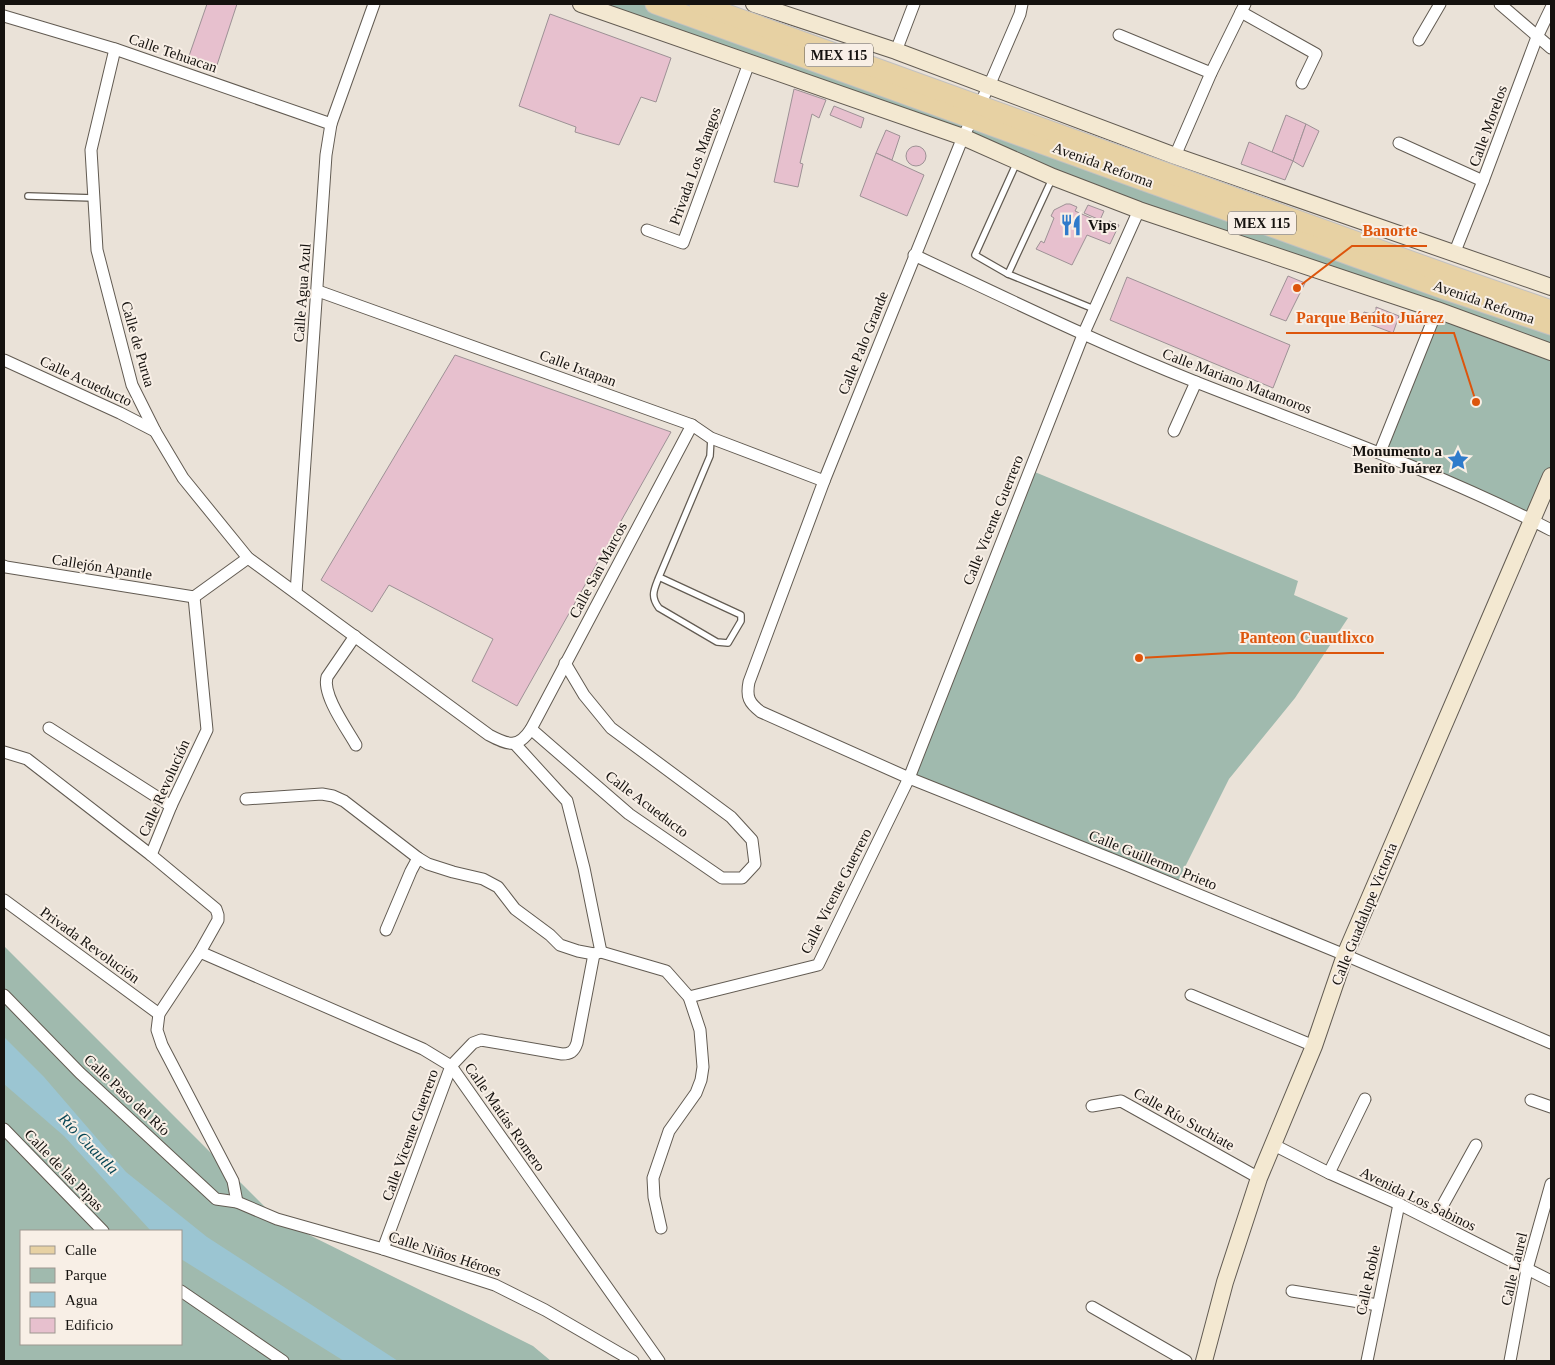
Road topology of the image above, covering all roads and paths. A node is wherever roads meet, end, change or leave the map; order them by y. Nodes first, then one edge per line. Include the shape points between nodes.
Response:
1 (374, 4) edge
2 (581, 4) edge
3 (655, 4) edge
4 (699, 4) edge
5 (754, 4) edge
6 (914, 4) edge
7 (1022, 4) edge
8 (1440, 4) edge
9 (1500, 4) edge
10 (1243, 8) edge
11 (1551, 8) edge
12 (4, 16) edge
13 (1119, 34) dead end
14 (1537, 37) junction
15 (1419, 40) dead end
16 (1551, 48) edge
17 (115, 49) junction
18 (896, 51) junction
19 (749, 63) junction
20 (1212, 73) junction
21 (1302, 83) dead end
22 (989, 86) junction
23 (976, 112) junction
24 (331, 124) junction
25 (963, 136) junction
26 (1399, 143) dead end
27 (1175, 156) junction
28 (1018, 160) junction
29 (1053, 177) junction
30 (1484, 182) junction
31 (28, 196) dead end
32 (94, 198) junction
33 (1139, 210) junction
34 (648, 230) dead end
35 (1454, 254) junction
36 (914, 255) junction
37 (1008, 274) junction
38 (1551, 287) edge
39 (318, 291) junction
40 (1094, 309) junction
41 (1437, 310) junction
42 (1551, 310) edge
43 (1551, 325) edge
44 (1083, 335) junction
45 (1551, 352) edge
46 (4, 360) edge
47 (1196, 382) junction
48 (692, 425) junction
49 (155, 431) junction
50 (1174, 432) dead end
51 (711, 438) junction
52 (1380, 452) junction
53 (1551, 476) edge
54 (824, 481) junction
55 (1532, 520) junction
56 (1551, 530) edge
57 (248, 558) junction
58 (5, 567) edge
59 (659, 577) junction
60 (296, 593) junction
61 (194, 597) junction
62 (355, 636) junction
63 (566, 663) junction
64 (748, 699) joint
65 (49, 728) dead end
66 (531, 729) junction
67 (515, 744) junction
68 (356, 745) dead end
69 (4, 752) edge
70 (909, 778) junction
71 (246, 800) dead end
72 (171, 806) junction
73 (151, 855) junction
74 (418, 858) junction
75 (4, 900) edge
76 (386, 930) dead end
77 (200, 952) junction
78 (598, 953) junction
79 (1345, 955) junction
80 (4, 994) edge
81 (1191, 995) dead end
82 (689, 997) junction
83 (159, 1014) junction
84 (1551, 1043) edge
85 (1314, 1046) junction
86 (451, 1066) junction
87 (1365, 1099) dead end
88 (1531, 1100) dead end
89 (1092, 1106) dead end
90 (1551, 1107) edge
91 (4, 1129) edge
92 (1272, 1144) junction
93 (1476, 1145) dead end
94 (1329, 1173) junction
95 (1260, 1178) junction
96 (1551, 1184) edge
97 (237, 1202) junction
98 (1399, 1204) junction
99 (1434, 1221) junction
100 (661, 1228) dead end
101 (102, 1230) edge
102 (383, 1250) junction
103 (1527, 1269) junction
104 (1551, 1281) edge
105 (1292, 1291) dead end
106 (182, 1292) edge
107 (1378, 1305) junction
108 (1092, 1307) dead end
109 (283, 1361) edge
110 (633, 1361) edge
111 (659, 1361) edge
112 (1186, 1361) edge
113 (1204, 1361) edge
114 (1367, 1361) edge
115 (1510, 1361) edge

1 - 24 street, Calle Agua Azul
2 - 19 street
3 - 23 main road, Avenida Reforma / MEX 115
4 - 23 main road, Avenida Reforma / MEX 115
5 - 18 street
6 - 18 street
7 - 22 street, Calle Palo Grande
8 - 15 street
9 - 14 street
10 - 20 street
10 - 21 street via 1316,54
11 - 14 street, Calle Morelos
12 - 17 street, Calle Tehuacan
13 - 20 street
14 - 16 street
14 - 30 street, Calle Morelos
17 - 24 street, Calle Tehuacan
17 - 32 street, Calle de Purua via 91,150
18 - 22 street
19 - 25 street
19 - 34 street, Privada Los Mangos via 683,243
20 - 27 street
22 - 23 street, Calle Palo Grande
22 - 27 street
23 - 25 street, Calle Palo Grande
23 - 42 main road, Avenida Reforma / MEX 115
23 - 43 main road, Avenida Reforma / MEX 115 via 1425,282
24 - 39 street, Calle Agua Azul via 326,155
25 - 28 street
25 - 36 street, Calle Palo Grande
26 - 30 street
27 - 35 street
28 - 29 street
28 - 37 lane via 975,255
29 - 33 street
29 - 37 lane
30 - 35 street, Calle Morelos
31 - 32 lane
32 - 49 street, Calle de Purua via 98,250 132,385
33 - 40 street, Calle Vicente Guerrero
33 - 41 street
35 - 38 street
36 - 44 street, Calle Mariano Matamoros
36 - 54 street, Calle Palo Grande
37 - 40 lane
39 - 48 street, Calle Ixtapan
39 - 60 street, Calle Agua Azul
40 - 44 street, Calle Vicente Guerrero
41 - 45 street
41 - 52 street
44 - 47 street, Calle Mariano Matamoros
44 - 70 street, Calle Vicente Guerrero
46 - 49 street, Calle Acueducto
47 - 50 street
47 - 52 street, Calle Mariano Matamoros
48 - 51 street, Calle Ixtapan
48 - 63 street, Calle San Marcos
49 - 57 street, Calle de Purua via 183,478
51 - 54 street, Calle Ixtapan
51 - 59 lane via 710,456
52 - 55 street, Calle Mariano Matamoros
53 - 55 street, Calle Guadalupe Victoria
54 - 64 street, Calle Palo Grande via 748,682
55 - 56 street, Calle Mariano Matamoros
55 - 79 street, Calle Guadalupe Victoria
57 - 60 street, Calle de Purua
57 - 61 street
58 - 61 street, Callejón Apantle
59 - 59 lane via 741,615 742,621 728,643 717,642 659,608 653,600
60 - 62 street
61 - 72 street, Calle Revolución via 207,730
62 - 67 street via 489,735
62 - 68 street via 325,684
63 - 66 street, Calle San Marcos
63 - 66 street, Calle Acueducto via 584,695 611,728 731,817 752,840 755,864 742,878 722,878 629,814
64 - 70 street, Calle Guillermo Prieto via 761,712
65 - 72 street
66 - 67 street via 525,739
67 - 78 street via 567,801 584,868
69 - 73 street via 27,759
70 - 79 street, Calle Guillermo Prieto
70 - 82 street, Calle Vicente Guerrero via 818,965
71 - 74 street via 322,794 333,796
72 - 73 street, Calle Revolución
73 - 77 street, Calle Revolución via 216,910 218,920
74 - 76 street
74 - 78 street via 428,864 483,879 498,887 515,909 560,945 578,952
75 - 83 street, Privada Revolución
77 - 83 street, Calle Revolución
77 - 86 street, Calle Matías Romero via 423,1049
78 - 82 street via 666,971
78 - 86 street, Calle Vicente Guerrero via 575,1049 562,1054 481,1040 473,1043
79 - 84 street, Calle Guillermo Prieto
79 - 85 street, Calle Guadalupe Victoria
80 - 97 street, Calle Paso del Río via 80,1073 216,1199
81 - 85 street
82 - 100 street via 700,1030 703,1067 696,1093 670,1132 653,1178
83 - 97 street via 156,1030 162,1045 233,1181
85 - 92 street, Calle Guadalupe Victoria
86 - 102 street, Calle Vicente Guerrero
86 - 111 street, Calle Matías Romero
87 - 94 street
88 - 90 street
89 - 95 street, Calle Río Suchiate via 1121,1101
91 - 101 street, Calle de las Pipas
92 - 94 street, Avenida Los Sabinos
92 - 95 street, Calle Guadalupe Victoria
93 - 99 street
94 - 98 street, Avenida Los Sabinos
95 - 113 street, Calle Guadalupe Victoria via 1225,1282
96 - 103 street, Calle Laurel
97 - 102 street, Calle Niños Héroes via 277,1219
98 - 99 street, Avenida Los Sabinos
98 - 107 street, Calle Roble
99 - 103 street, Avenida Los Sabinos
102 - 110 street, Calle Niños Héroes via 495,1285
103 - 104 street, Avenida Los Sabinos
103 - 115 street, Calle Laurel
105 - 107 street
106 - 109 street
107 - 114 street, Calle Roble
108 - 112 street

